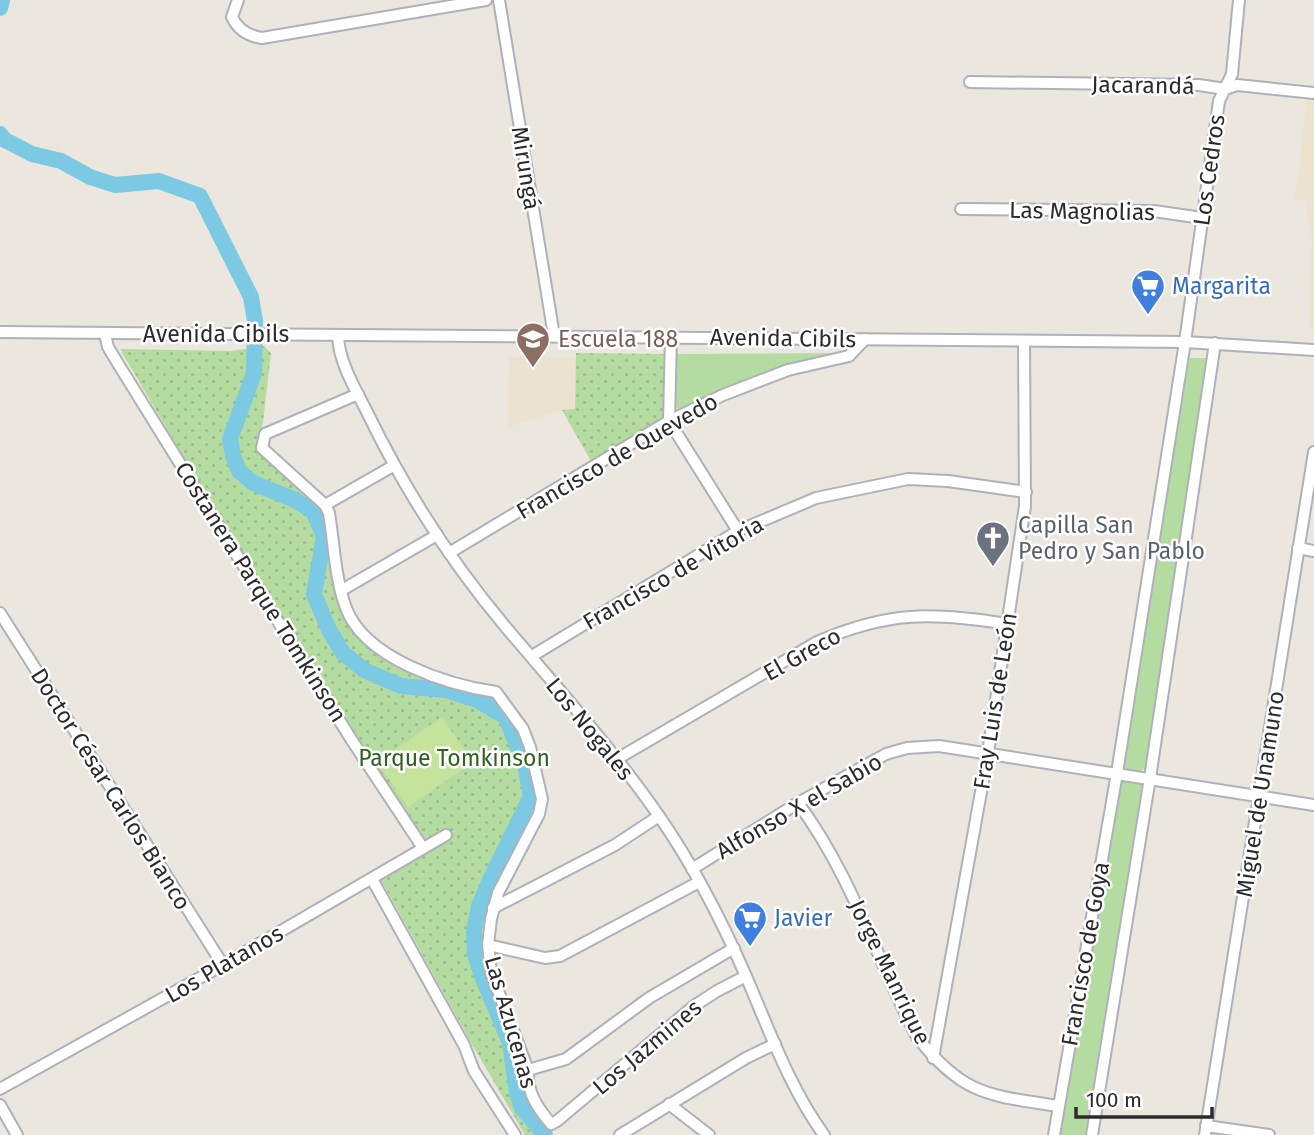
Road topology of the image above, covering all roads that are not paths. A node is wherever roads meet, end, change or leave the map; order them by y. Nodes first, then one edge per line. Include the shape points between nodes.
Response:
1 (238, 0) edge
2 (485, 0) edge
3 (499, 0) edge
4 (1239, 0) edge
5 (970, 82) dead end
6 (1225, 89) junction
7 (1314, 93) edge
8 (961, 209) dead end
9 (1202, 218) junction
10 (0, 332) edge
11 (105, 334) junction
12 (338, 336) junction
13 (554, 336) junction
14 (671, 336) junction
15 (865, 339) junction
16 (1024, 341) junction
17 (1185, 342) junction
18 (1215, 343) junction
19 (1314, 350) edge
20 (358, 394) junction
21 (670, 421) junction
22 (1314, 452) edge
23 (393, 466) junction
24 (1026, 492) junction
25 (325, 505) junction
26 (738, 531) junction
27 (437, 535) junction
28 (1298, 548) junction
29 (1314, 551) edge
30 (449, 553) junction
31 (342, 590) junction
32 (0, 613) edge
33 (1007, 624) junction
34 (532, 656) junction
35 (988, 753) junction
36 (617, 759) junction
37 (1117, 773) junction
38 (1150, 778) junction
39 (1259, 796) junction
40 (799, 803) junction
41 (1314, 805) edge
42 (659, 817) junction
43 (446, 835) dead end
44 (423, 848) junction
45 (692, 869) junction
46 (372, 879) junction
47 (699, 882) junction
48 (493, 908) junction
49 (488, 945) junction
50 (734, 948) junction
51 (223, 965) junction
52 (746, 976) junction
53 (775, 1044) junction
54 (933, 1058) junction
55 (528, 1070) junction
56 (0, 1089) edge
57 (669, 1104) junction
58 (0, 1105) edge
59 (1058, 1106) junction
60 (551, 1124) joint
61 (1206, 1130) edge
62 (17, 1135) edge
63 (515, 1135) edge
64 (620, 1135) edge
65 (709, 1135) edge
66 (824, 1135) edge
67 (1054, 1135) edge
68 (1092, 1135) edge
69 (1269, 1135) edge

1 - 2 street via 234,22 251,37 262,38
3 - 13 street, Mirungá
4 - 6 street, Los Cedros via 1231,74
5 - 6 street, Jacarandá
6 - 7 street, Jacarandá via 1237,85
6 - 9 street, Los Cedros via 1219,102
8 - 9 street, Las Magnolias via 1154,211
9 - 17 street, Los Cedros
10 - 11 street, Avenida Cibils
11 - 12 street, Avenida Cibils
11 - 44 street, Costanera Parque Tomkinson via 117,362
12 - 13 street, Avenida Cibils
12 - 20 street, Los Nogales via 341,356
13 - 14 street, Avenida Cibils
14 - 15 street, Avenida Cibils
14 - 21 street
15 - 16 street, Avenida Cibils
15 - 21 street, Francisco de Quevedo via 849,356 788,370
16 - 17 street, Avenida Cibils
16 - 24 street, Fray Luis de León
17 - 18 street, Avenida Cibils
17 - 37 street, Francisco de Goya
18 - 19 street, Avenida Cibils
18 - 38 street, Francisco de Goya
20 - 23 street, Los Nogales
20 - 25 street via 265,434 261,444
21 - 26 street
21 - 30 street, Francisco de Quevedo
22 - 28 street, Miguel de Unamuno
23 - 25 street
23 - 27 street, Los Nogales
24 - 26 street, Francisco de Vitoria via 908,479 816,498
24 - 33 street, Fray Luis de León
25 - 31 street, Las Azucenas
26 - 34 street, Francisco de Vitoria
27 - 30 street, Los Nogales
27 - 31 street
28 - 29 street
28 - 39 street, Miguel de Unamuno
30 - 34 street, Los Nogales
31 - 48 street, Las Azucenas via 353,621 379,648 434,677 496,692 523,729 541,799 539,814
32 - 51 street, Doctor César Carlos Bianco
33 - 35 street, Fray Luis de León
33 - 36 street, El Greco via 927,615 848,629 817,642
34 - 36 street, Los Nogales
35 - 37 street, Alfonso X el Sabio
35 - 40 street, Alfonso X el Sabio via 939,746 907,748 886,754
35 - 54 street, Fray Luis de León
36 - 42 street, Los Nogales
37 - 38 street
37 - 59 street, Francisco de Goya
38 - 39 street
38 - 68 street, Francisco de Goya
39 - 41 street
39 - 61 street, Miguel de Unamuno
40 - 45 street, Alfonso X el Sabio
40 - 54 street, Jorge Manrique via 849,889 917,1037
42 - 45 street, Los Nogales
42 - 48 street
43 - 44 street, Los Platanos
44 - 46 street, Los Platanos
45 - 47 street, Los Nogales
46 - 51 street, Los Platanos
46 - 63 street via 474,1071
47 - 49 street via 560,956 545,958
47 - 50 street, Los Nogales
48 - 49 street, Las Azucenas
49 - 55 street, Las Azucenas via 491,972
50 - 52 street, Los Nogales
50 - 55 street via 649,998 566,1059
51 - 56 street, Los Platanos
52 - 53 street, Los Nogales
52 - 60 street, Los Jazmines via 694,1006
53 - 57 street
53 - 66 street, Los Nogales
54 - 59 street, Jorge Manrique via 961,1083 977,1090
55 - 60 street, Las Azucenas via 531,1095
57 - 64 street
57 - 65 street
58 - 62 street
59 - 67 street, Francisco de Goya
61 - 69 street

